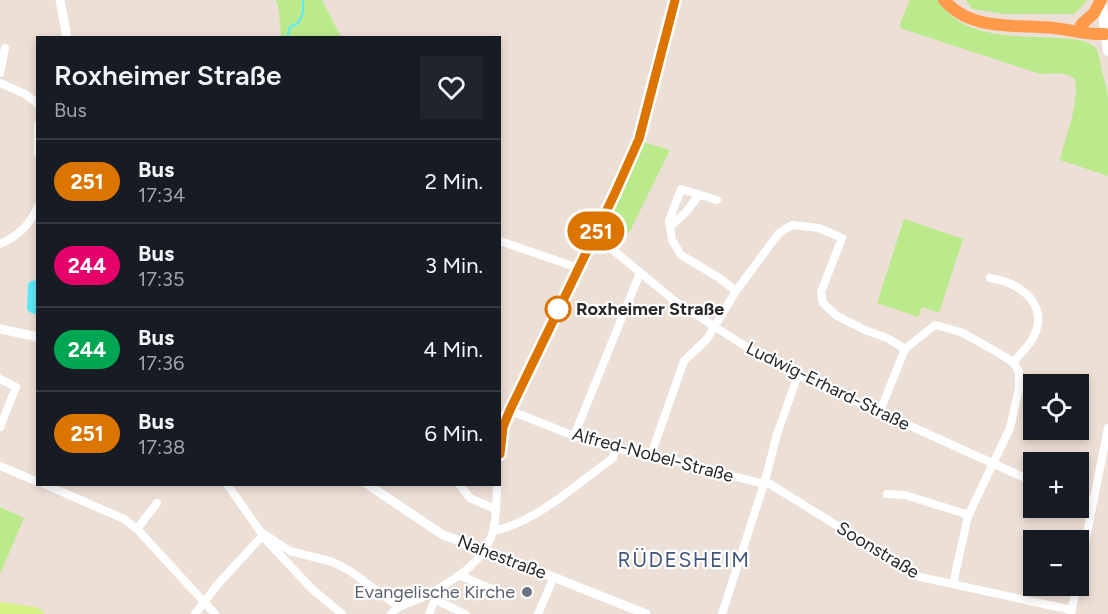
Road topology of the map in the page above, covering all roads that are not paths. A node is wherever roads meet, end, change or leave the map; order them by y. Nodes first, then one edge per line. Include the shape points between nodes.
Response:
1 (60, 0) edge
2 (675, 0) edge
3 (944, 0) edge
4 (955, 0) edge
5 (1101, 0) edge
6 (976, 21) junction
7 (1081, 25) junction
8 (1055, 28) junction
9 (1105, 31) junction
10 (67, 36) edge
11 (5, 48) dead end
12 (1108, 51) edge
13 (0, 73) edge
14 (0, 83) edge
15 (36, 102) edge
16 (699, 195) junction
17 (717, 200) dead end
18 (36, 210) edge
19 (671, 225) junction
20 (501, 241) edge
21 (0, 244) edge
22 (607, 245) dead end
23 (578, 268) junction
24 (640, 273) junction
25 (990, 278) dead end
26 (736, 291) junction
27 (714, 328) junction
28 (0, 329) edge
29 (36, 337) edge
30 (905, 349) junction
31 (1013, 362) junction
32 (798, 375) junction
33 (0, 379) edge
34 (510, 410) junction
35 (880, 411) junction
36 (0, 427) edge
37 (1108, 429) edge
38 (501, 433) edge
39 (574, 436) junction
40 (615, 448) junction
41 (651, 455) junction
42 (994, 464) junction
43 (0, 466) edge
44 (1023, 477) edge
45 (36, 481) edge
46 (764, 483) junction
47 (228, 486) edge
48 (371, 486) edge
49 (461, 486) edge
50 (497, 486) edge
51 (57, 487) edge
52 (887, 494) dead end
53 (1089, 500) edge
54 (1094, 500) junction
55 (157, 503) dead end
56 (495, 509) junction
57 (969, 515) junction
58 (137, 529) junction
59 (1088, 530) edge
60 (493, 531) junction
61 (264, 534) junction
62 (484, 550) junction
63 (459, 575) junction
64 (554, 577) junction
65 (953, 584) junction
66 (437, 589) junction
67 (501, 593) dead end
68 (1075, 596) edge
69 (436, 600) junction
70 (204, 602) junction
71 (398, 606) junction
72 (1071, 612) edge
73 (195, 614) edge
74 (214, 614) edge
75 (342, 614) edge
76 (391, 614) edge
77 (429, 614) edge
78 (465, 614) edge
79 (538, 614) edge
80 (646, 614) edge
81 (722, 614) edge

1 - 10 street
2 - 23 street via 639,139
3 - 6 highway
4 - 6 highway
5 - 7 highway
5 - 9 main road
6 - 8 highway
7 - 8 highway
7 - 9 highway
8 - 9 highway via 1090,34
9 - 12 main road
11 - 13 street
14 - 15 street
16 - 17 street
16 - 19 street
16 - 19 street via 681,189
18 - 21 street via 27,226
19 - 26 street via 672,240 681,255
20 - 23 street
22 - 24 street, Ludwig-Erhard-Straße
23 - 34 street
24 - 27 street, Ludwig-Erhard-Straße
24 - 39 street
25 - 31 street via 1004,280 1025,292 1036,307 1038,323 1031,340
26 - 27 street
26 - 30 street via 779,233 792,225 819,228 842,238 821,292 824,303 837,316
27 - 32 street, Ludwig-Erhard-Straße
27 - 41 street via 684,362
28 - 29 street
30 - 31 street via 935,325 961,332
30 - 35 street
31 - 42 street via 1019,372 1018,389 1010,428
32 - 35 street, Ludwig-Erhard-Straße
32 - 46 street
33 - 36 street via 16,387
34 - 38 street
34 - 39 street, Alfred-Nobel-Straße
35 - 42 street, Ludwig-Erhard-Straße
37 - 54 street
39 - 40 street, Alfred-Nobel-Straße
40 - 41 street, Alfred-Nobel-Straße
40 - 60 street via 613,458 549,504 517,524
41 - 46 street, Alfred-Nobel-Straße
42 - 44 street, Ludwig-Erhard-Straße
42 - 57 street
43 - 45 street
46 - 65 street, Soonstraße via 920,577
46 - 81 street
47 - 61 street
48 - 62 street, Nahestraße via 443,535
49 - 56 street via 470,498
50 - 56 street
51 - 58 street
52 - 57 street via 905,495
53 - 54 street
54 - 59 street
55 - 58 street
56 - 60 street
57 - 65 street
58 - 70 street
60 - 62 street
61 - 70 street
61 - 71 street via 290,551 333,562 350,571
61 - 75 street via 312,589
62 - 63 street
62 - 64 street, Nahestraße
63 - 66 street
63 - 67 street
64 - 79 street
64 - 80 street, Nahestraße
65 - 72 street, Soonstraße
66 - 69 street
66 - 71 street
68 - 72 street
69 - 77 street
69 - 78 street
70 - 73 street
70 - 74 street
71 - 76 street

